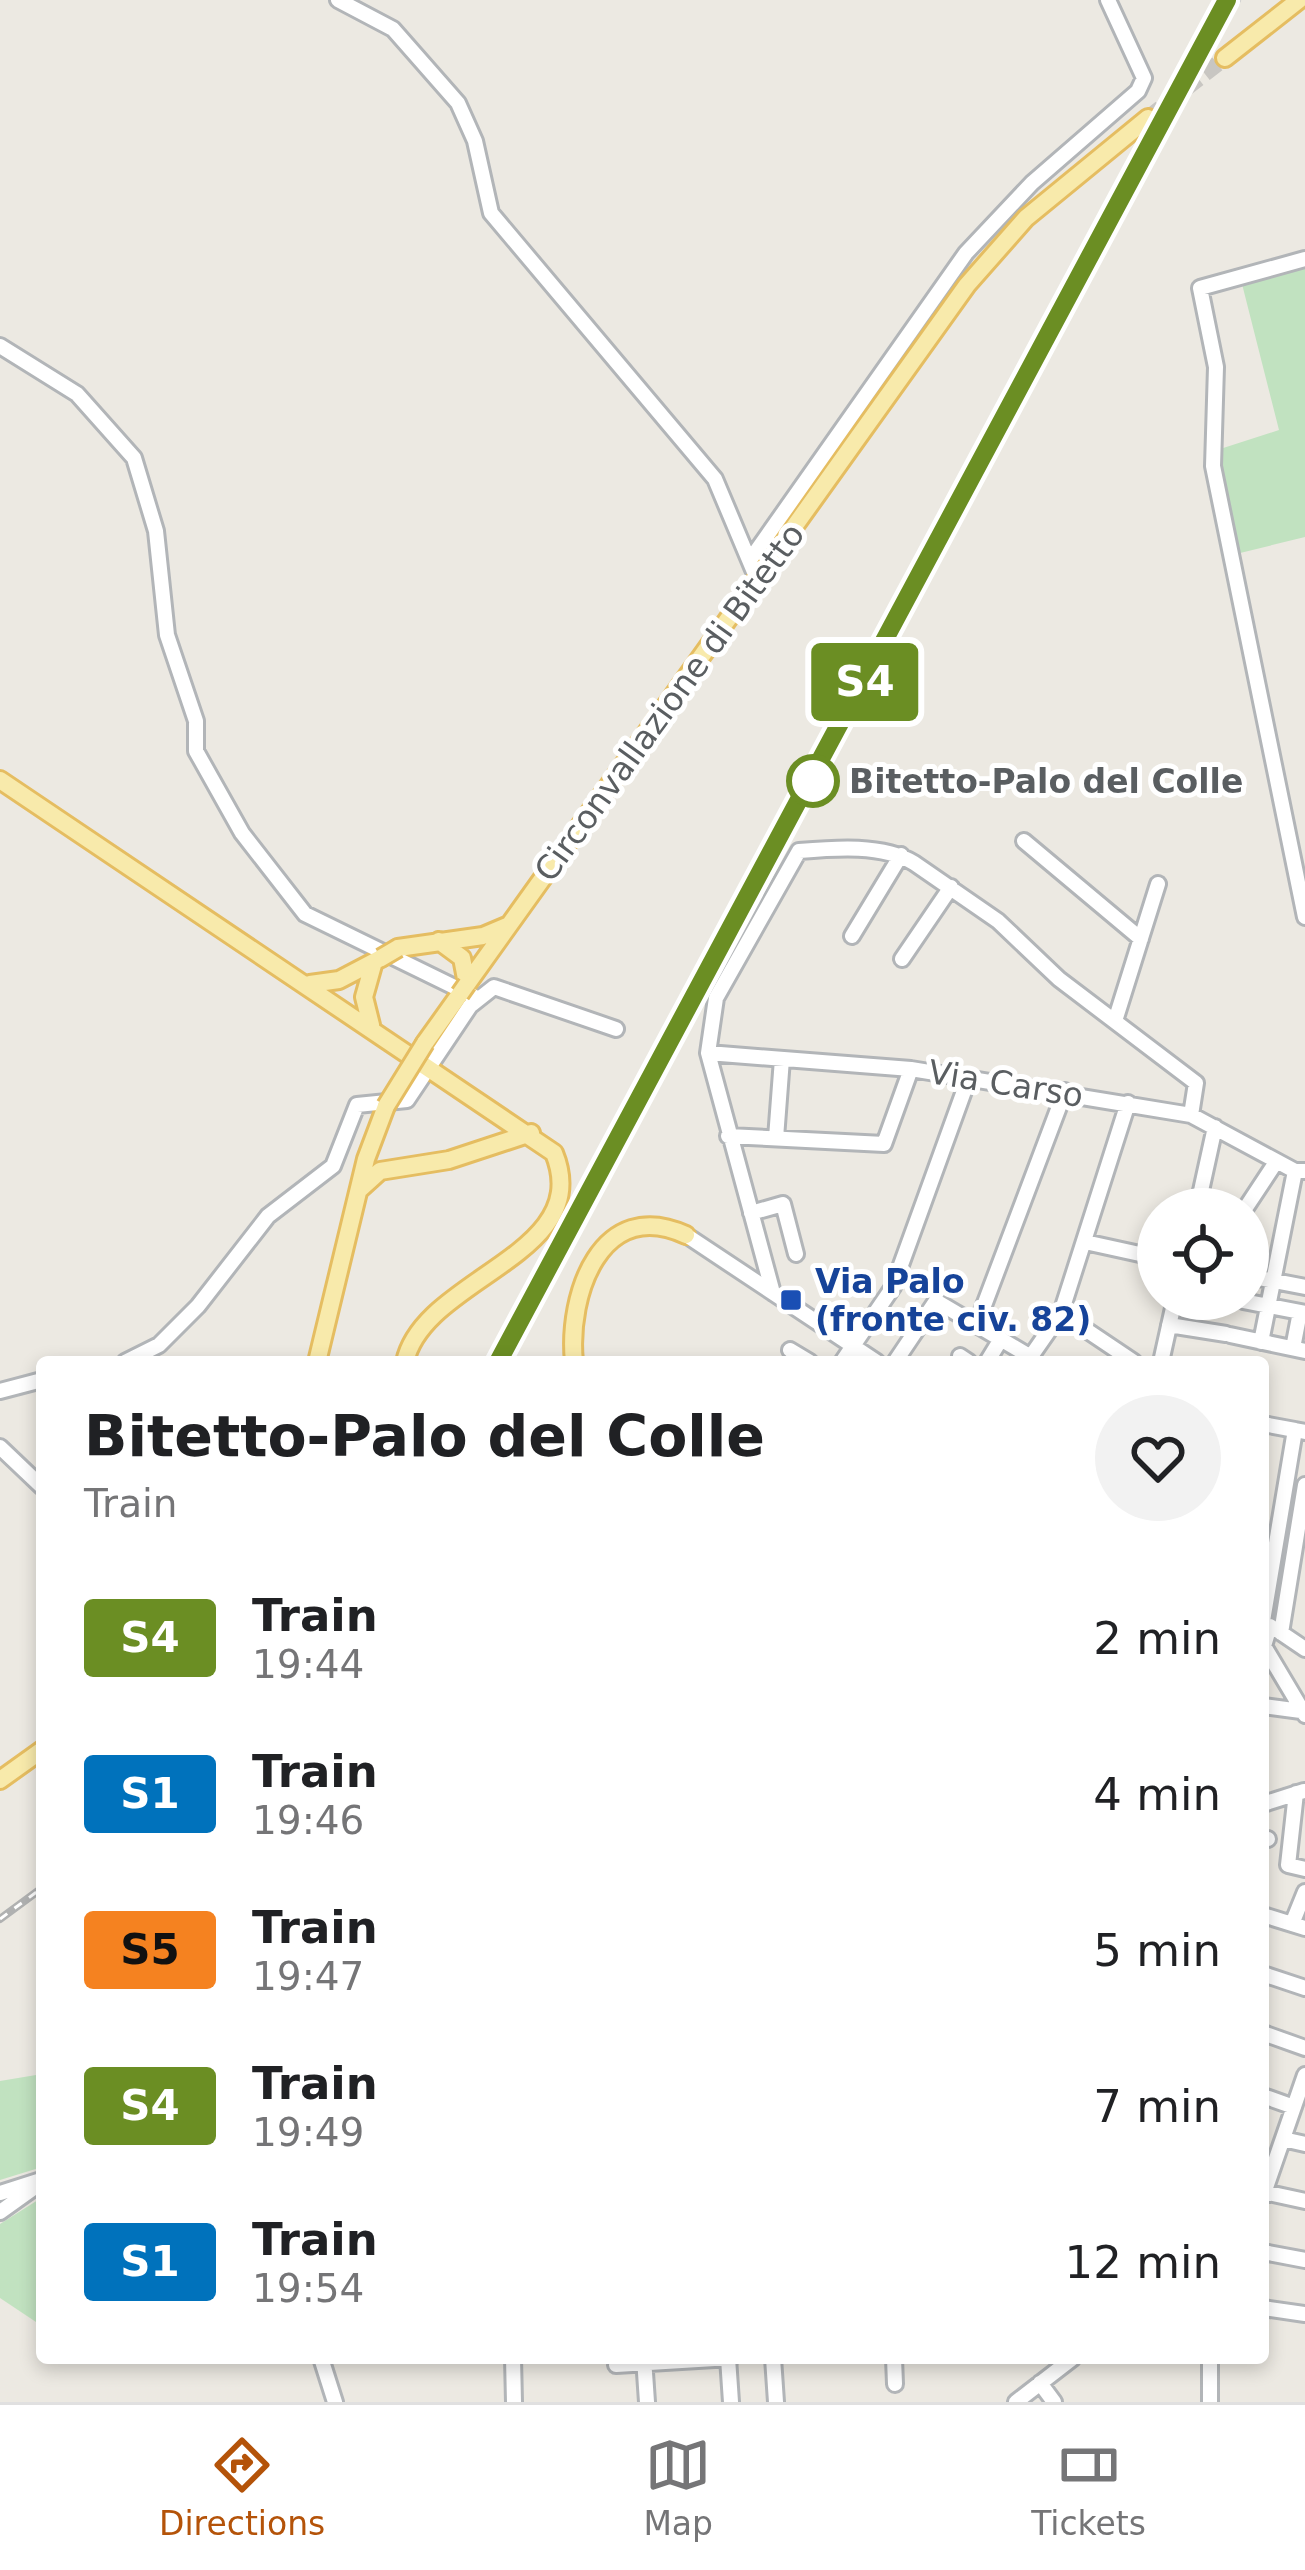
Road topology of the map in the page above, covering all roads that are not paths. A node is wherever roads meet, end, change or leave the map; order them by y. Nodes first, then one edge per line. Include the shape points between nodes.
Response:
1 (338, 0) edge
2 (1108, 0) edge
3 (1299, 0) edge
4 (1225, 58) tunnel mouth
5 (1148, 118) tunnel mouth
6 (1305, 259) edge
7 (0, 346) edge
8 (750, 560) junction
9 (757, 579) junction
10 (0, 780) edge
11 (1024, 841) dead end
12 (908, 859) junction
13 (1158, 884) dead end
14 (951, 887) junction
15 (1305, 917) edge
16 (510, 924) junction
17 (852, 936) dead end
18 (1141, 938) junction
19 (438, 941) junction
20 (902, 959) dead end
21 (374, 964) junction
22 (329, 991) junction
23 (468, 992) junction
24 (1115, 1022) junction
25 (372, 1026) junction
26 (616, 1029) dead end
27 (708, 1052) junction
28 (782, 1059) junction
29 (430, 1066) junction
30 (911, 1069) junction
31 (968, 1080) junction
32 (1065, 1091) junction
33 (1128, 1103) junction
34 (489, 1105) junction
35 (1191, 1115) junction
36 (1216, 1126) junction
37 (376, 1130) junction
38 (512, 1130) junction
39 (489, 1135) junction
40 (728, 1136) junction
41 (776, 1138) junction
42 (467, 1154) junction
43 (1276, 1162) junction
44 (409, 1165) junction
45 (1300, 1171) edge
46 (1202, 1188) edge
47 (1259, 1188) edge
48 (358, 1191) junction
49 (751, 1213) junction
50 (686, 1235) joint
51 (1085, 1242) junction
52 (1137, 1253) edge
53 (796, 1254) dead end
54 (1269, 1279) edge
55 (1274, 1280) junction
56 (1305, 1287) edge
57 (772, 1293) junction
58 (1269, 1301) edge
59 (1269, 1305) edge
60 (1302, 1312) edge
61 (1061, 1313) junction
62 (1169, 1320) edge
63 (1265, 1320) edge
64 (977, 1324) junction
65 (1168, 1325) junction
66 (1001, 1339) junction
67 (1261, 1342) junction
68 (853, 1346) junction
69 (790, 1350) dead end
70 (1299, 1350) edge
71 (137, 1356) edge
72 (318, 1356) edge
73 (407, 1356) edge
74 (574, 1356) edge
75 (800, 1356) edge
76 (846, 1356) edge
77 (868, 1356) edge
78 (899, 1356) edge
79 (990, 1356) edge
80 (1024, 1356) edge
81 (1032, 1356) edge
82 (1124, 1356) edge
83 (1162, 1356) edge
84 (36, 1382) edge
85 (0, 1391) edge
86 (1269, 1425) edge
87 (1300, 1431) edge
88 (0, 1447) edge
89 (36, 1481) edge
90 (1305, 1485) edge
91 (1269, 1503) edge
92 (1282, 1507) junction
93 (1301, 1534) edge
94 (1269, 1545) edge
95 (1269, 1625) edge
96 (1305, 1649) edge
97 (1269, 1667) edge
98 (1269, 1707) edge
99 (1303, 1713) edge
100 (36, 1754) edge
101 (0, 1780) edge
102 (1301, 1792) edge
103 (1269, 1802) edge
104 (1305, 1869) edge
105 (1305, 1892) edge
106 (1269, 1917) edge
107 (1298, 1926) edge
108 (1269, 1976) edge
109 (1305, 1988) edge
110 (1269, 2035) edge
111 (1305, 2048) edge
112 (1305, 2075) edge
113 (1269, 2098) edge
114 (1294, 2107) junction
115 (1283, 2139) junction
116 (1305, 2144) edge
117 (1269, 2177) edge
118 (36, 2183) edge
119 (36, 2185) edge
120 (0, 2192) edge
121 (1269, 2192) edge
122 (1305, 2200) edge
123 (0, 2212) edge
124 (1269, 2253) edge
125 (1305, 2260) edge
126 (1269, 2309) edge
127 (1305, 2314) edge
128 (323, 2364) edge
129 (512, 2364) edge
130 (623, 2364) edge
131 (645, 2364) edge
132 (729, 2364) edge
133 (773, 2364) edge
134 (894, 2364) edge
135 (1061, 2364) edge
136 (1210, 2364) edge
137 (616, 2365) dead end
138 (1040, 2383) junction
139 (895, 2384) dead end
140 (335, 2402) edge
141 (514, 2402) edge
142 (647, 2402) edge
143 (731, 2402) edge
144 (776, 2402) edge
145 (1016, 2402) edge
146 (1054, 2402) edge
147 (1210, 2402) edge

1 - 8 street via 393,29 458,103 491,213 698,455
2 - 8 street via 1144,78 1138,92 1032,183 966,253
3 - 4 main road
5 - 9 main road, Circonvallazione di Bitetto via 1055,191 980,269
6 - 15 street via 1200,288 1216,367 1213,466
7 - 23 street via 77,394 134,458 156,531 167,635 196,722 196,751 276,880 305,914
8 - 9 street
9 - 16 main road, Circonvallazione di Bitetto
10 - 22 main road
11 - 18 street
12 - 14 street
12 - 17 street
12 - 27 street via 799,850 716,998
13 - 18 street
14 - 20 street
14 - 24 street
16 - 19 main road
16 - 23 main road, Circonvallazione di Bitetto
18 - 24 street
19 - 21 main road, bridge via 398,948
19 - 23 main road via 462,958
21 - 22 main road
21 - 25 main road via 364,997
22 - 25 main road
23 - 26 street via 502,988
23 - 29 street
23 - 37 main road, Circonvallazione di Bitetto, bridge via 425,1043
24 - 35 street via 1196,1083
25 - 29 main road
27 - 28 street
27 - 40 street
28 - 30 street
28 - 41 street
29 - 34 main road
29 - 71 street via 407,1100 356,1105 333,1166 268,1216 198,1306 159,1346
30 - 31 street, Via Carso
30 - 41 street, Via Carso via 884,1144
31 - 32 street, Via Carso
31 - 68 street via 907,1255
32 - 33 street, Via Carso
32 - 64 street
33 - 35 street, Via Carso
33 - 51 street
34 - 38 main road
34 - 39 main road
35 - 36 street, Via Carso
36 - 43 street, Via Carso
36 - 46 street
37 - 44 main road via 382,1153
37 - 48 main road, Circonvallazione di Bitetto
38 - 39 main road
38 - 42 main road
38 - 73 main road via 531,1133 559,1164 554,1217 430,1319
39 - 42 main road
40 - 41 street, Via Carso
40 - 49 street
42 - 44 main road
43 - 45 street, Via Carso
43 - 47 street
44 - 48 main road via 380,1171
45 - 55 street
48 - 72 main road, Circonvallazione di Bitetto
49 - 53 street via 783,1204
49 - 57 street
50 - 57 street
50 - 74 main road via 642,1226 611,1241 573,1310
51 - 52 street
51 - 61 street
54 - 55 street
55 - 56 street
55 - 58 street
57 - 68 street
59 - 60 street
60 - 70 street
61 - 81 street
61 - 82 street
62 - 65 street
63 - 67 street
64 - 66 street
64 - 78 street via 936,1300
65 - 67 street
65 - 83 street
66 - 79 street
66 - 80 street
67 - 70 street
68 - 76 street
68 - 77 street
69 - 75 street
84 - 85 street
86 - 87 street
87 - 92 street
88 - 89 street
90 - 93 street
91 - 92 street
92 - 94 street
93 - 95 street
94 - 95 street
95 - 96 street
97 - 99 street
98 - 99 street
100 - 101 main road
102 - 103 street
102 - 104 street via 1288,1865
105 - 107 street
106 - 107 street
108 - 109 street
110 - 111 street
112 - 114 street
113 - 114 street
114 - 115 street
115 - 116 street
115 - 117 street
118 - 120 street
119 - 123 street
121 - 122 street
124 - 125 street
126 - 127 street
128 - 140 street
129 - 141 street
130 - 137 street
131 - 142 street
132 - 143 street
133 - 144 street
134 - 139 street
135 - 138 street
136 - 147 street
138 - 145 street
138 - 146 street

